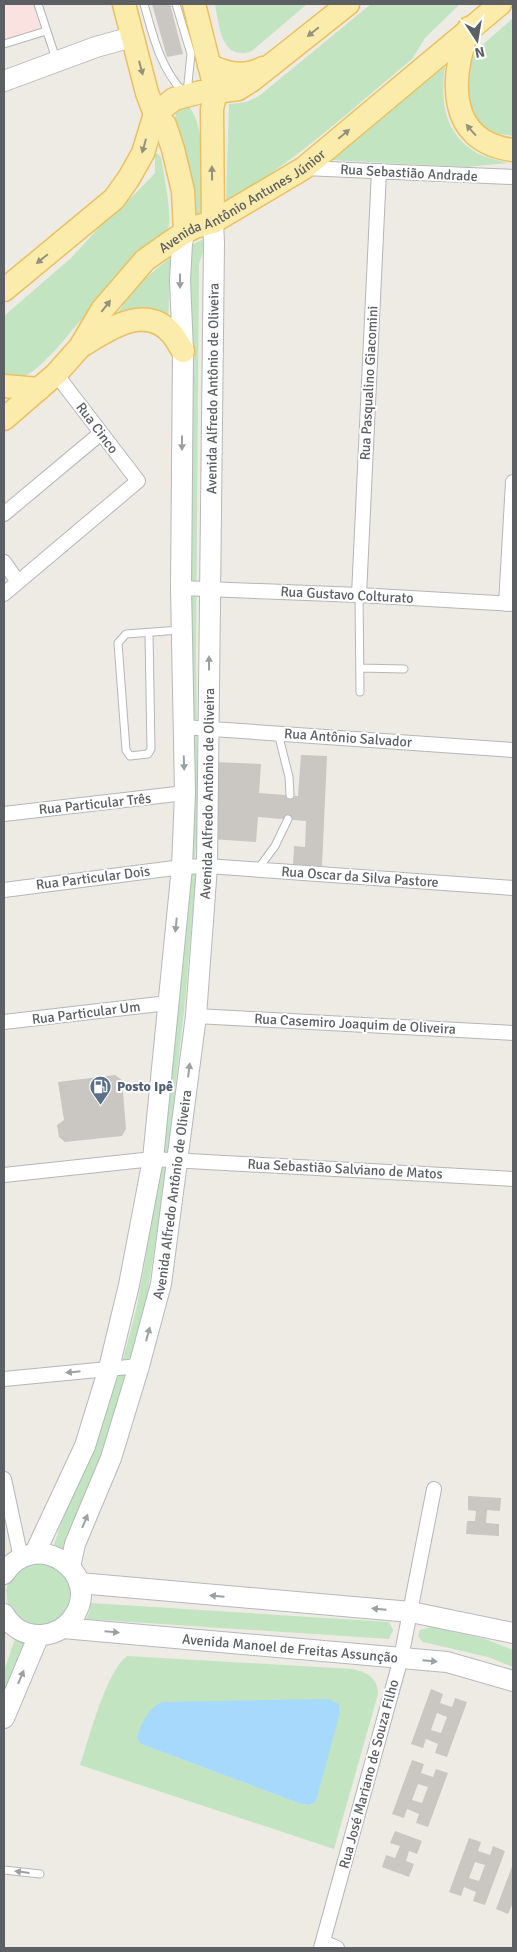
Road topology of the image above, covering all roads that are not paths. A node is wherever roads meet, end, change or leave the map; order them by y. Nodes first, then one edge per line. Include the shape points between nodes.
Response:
1 (38, 4) edge
2 (124, 4) edge
3 (144, 4) edge
4 (176, 4) edge
5 (194, 4) edge
6 (348, 4) edge
7 (479, 4) edge
8 (500, 4) edge
9 (468, 30) junction
10 (46, 31) junction
11 (132, 37) junction
12 (4, 44) edge
13 (278, 61) junction
14 (56, 62) junction
15 (209, 65) junction
16 (4, 81) edge
17 (216, 92) junction
18 (187, 96) junction
19 (155, 114) junction
20 (513, 150) edge
21 (304, 168) junction
22 (379, 171) junction
23 (513, 178) edge
24 (213, 222) junction
25 (185, 232) junction
26 (4, 290) edge
27 (80, 347) junction
28 (183, 351) junction
29 (56, 374) junction
30 (4, 386) edge
31 (39, 389) junction
32 (4, 419) edge
33 (101, 433) junction
34 (513, 482) edge
35 (4, 514) edge
36 (4, 562) edge
37 (18, 582) junction
38 (181, 588) junction
39 (210, 588) junction
40 (4, 594) edge
41 (359, 594) junction
42 (510, 604) edge
43 (182, 630) junction
44 (149, 633) junction
45 (360, 668) junction
46 (404, 669) dead end
47 (360, 692) dead end
48 (184, 727) junction
49 (209, 728) junction
50 (278, 733) junction
51 (513, 750) edge
52 (185, 793) junction
53 (290, 795) dead end
54 (4, 814) edge
55 (288, 819) dead end
56 (208, 866) junction
57 (182, 867) junction
58 (258, 870) junction
59 (513, 888) edge
60 (4, 890) edge
61 (168, 1003) junction
62 (196, 1016) junction
63 (4, 1022) edge
64 (513, 1033) edge
65 (153, 1159) junction
66 (177, 1159) junction
67 (4, 1176) edge
68 (513, 1179) edge
69 (139, 1366) junction
70 (109, 1368) junction
71 (4, 1379) edge
72 (4, 1479) edge
73 (434, 1489) dead end
74 (14, 1564) edge
75 (75, 1575) junction
76 (410, 1612) junction
77 (6, 1624) edge
78 (63, 1628) junction
79 (513, 1633) edge
80 (39, 1635) junction
81 (401, 1658) junction
82 (513, 1681) edge
83 (4, 1718) edge
84 (4, 1870) edge
85 (40, 1874) dead end
86 (322, 1945) edge
87 (337, 1948) edge

1 - 10 lane
2 - 11 main road, Avenida Alfredo Antônio de Oliveira
3 - 18 lane via 162,62
4 - 18 lane via 191,54
5 - 15 main road, Avenida Alfredo Antônio de Oliveira
6 -> 13 main road
7 - 9 main road
8 - 9 main road, Avenida Antônio Antunes Júnior
20 -> 9 main road via 496,148 473,133 462,117 457,100 458,77
21 -> 9 main road, Avenida Antônio Antunes Júnior
10 - 12 lane
10 - 14 lane
11 - 14 main road
11 -> 19 main road, Avenida Alfredo Antônio de Oliveira
13 - 15 main road via 258,70 236,74
13 - 17 main road via 238,89
14 - 16 main road
15 - 17 main road, Avenida Alfredo Antônio de Oliveira
17 - 18 main road
24 -> 17 main road, Avenida Alfredo Antônio de Oliveira via 212,118
18 - 19 main road via 174,99
19 - 25 main road, Avenida Alfredo Antônio de Oliveira via 165,125 173,149 183,191
19 -> 26 main road via 143,153 114,199
21 - 22 street, Rua Sebastião Andrade
21 - 24 main road, Avenida Antônio Antunes Júnior
22 - 23 street, Rua Sebastião Andrade
22 - 41 street, Rua Pasqualino Giacomini
24 - 25 main road, Avenida Antônio Antunes Júnior
24 - 39 main road, Avenida Alfredo Antônio de Oliveira
27 -> 25 main road, Avenida Antônio Antunes Júnior via 102,310 125,282 146,260
25 -> 28 main road, Avenida Alfredo Antônio de Oliveira via 180,280
27 - 28 main road via 116,325 134,320 150,321 164,327
27 - 29 main road, Avenida Antônio Antunes Júnior
28 -> 38 main road, Avenida Alfredo Antônio de Oliveira
29 - 31 main road, Avenida Antônio Antunes Júnior
29 - 33 street, Rua Cinco
30 - 31 main road
31 - 32 main road, Avenida Antônio Antunes Júnior
33 - 35 street
33 - 37 street, Rua Cinco via 138,482
34 - 42 street
36 - 37 street
37 - 40 street
38 - 39 street, Rua Gustavo Colturato
38 - 43 main road, Avenida Alfredo Antônio de Oliveira
39 - 41 street, Rua Gustavo Colturato
49 -> 39 main road, Avenida Alfredo Antônio de Oliveira
41 - 42 street, Rua Gustavo Colturato
41 - 45 lane
43 - 44 lane
43 - 48 main road, Avenida Alfredo Antônio de Oliveira
44 - 44 lane via 126,634 118,642 126,750 130,756 148,754 151,749
45 - 46 lane
45 - 47 lane
48 - 49 street, Rua Antônio Salvador
48 -> 52 main road, Avenida Alfredo Antônio de Oliveira
49 - 50 street, Rua Antônio Salvador
49 - 56 main road, Avenida Alfredo Antônio de Oliveira
50 - 51 street, Rua Antônio Salvador
50 - 53 lane via 289,776
52 - 54 street, Rua Particular Três
52 - 57 main road, Avenida Alfredo Antônio de Oliveira
55 - 58 lane
56 - 57 street, Rua Particular Dois
56 - 58 street, Rua Oscar da Silva Pastore
56 - 62 main road, Avenida Alfredo Antônio de Oliveira
57 - 60 street, Rua Particular Dois
57 -> 61 main road, Avenida Alfredo Antônio de Oliveira
58 - 59 street, Rua Oscar da Silva Pastore
61 - 63 street, Rua Particular Um
61 - 65 main road, Avenida Alfredo Antônio de Oliveira
62 - 64 street, Rua Casemiro Joaquim de Oliveira
66 -> 62 main road, Avenida Alfredo Antônio de Oliveira
65 - 66 street, Rua Sebastião Salviano de Matos
65 - 67 street, Rua Sebastião Salviano de Matos
65 - 70 main road, Avenida Alfredo Antônio de Oliveira
66 - 68 street, Rua Sebastião Salviano de Matos
69 -> 66 main road, Avenida Alfredo Antônio de Oliveira via 161,1284
69 - 70 street
75 -> 69 main road, Avenida Alfredo Antônio de Oliveira via 75,1544 111,1458
70 -> 71 street
70 - 74 main road, Avenida Alfredo Antônio de Oliveira via 85,1446
72 - 74 street
73 - 76 street, Rua José Mariano de Souza Filho
74 - 75 main road via 55,1556
76 -> 75 main road
75 - 78 main road, Avenida Alfredo Antônio de Oliveira via 80,1597 77,1611
76 - 79 main road
76 - 81 street, Rua José Mariano de Souza Filho
77 - 80 main road
78 - 80 main road
78 -> 81 main road, Avenida Manoel de Freitas Assunção
83 -> 80 main road
81 -> 82 main road, Avenida Manoel de Freitas Assunção via 447,1662
81 - 86 street, Rua José Mariano de Souza Filho
85 -> 84 lane
86 - 87 street

